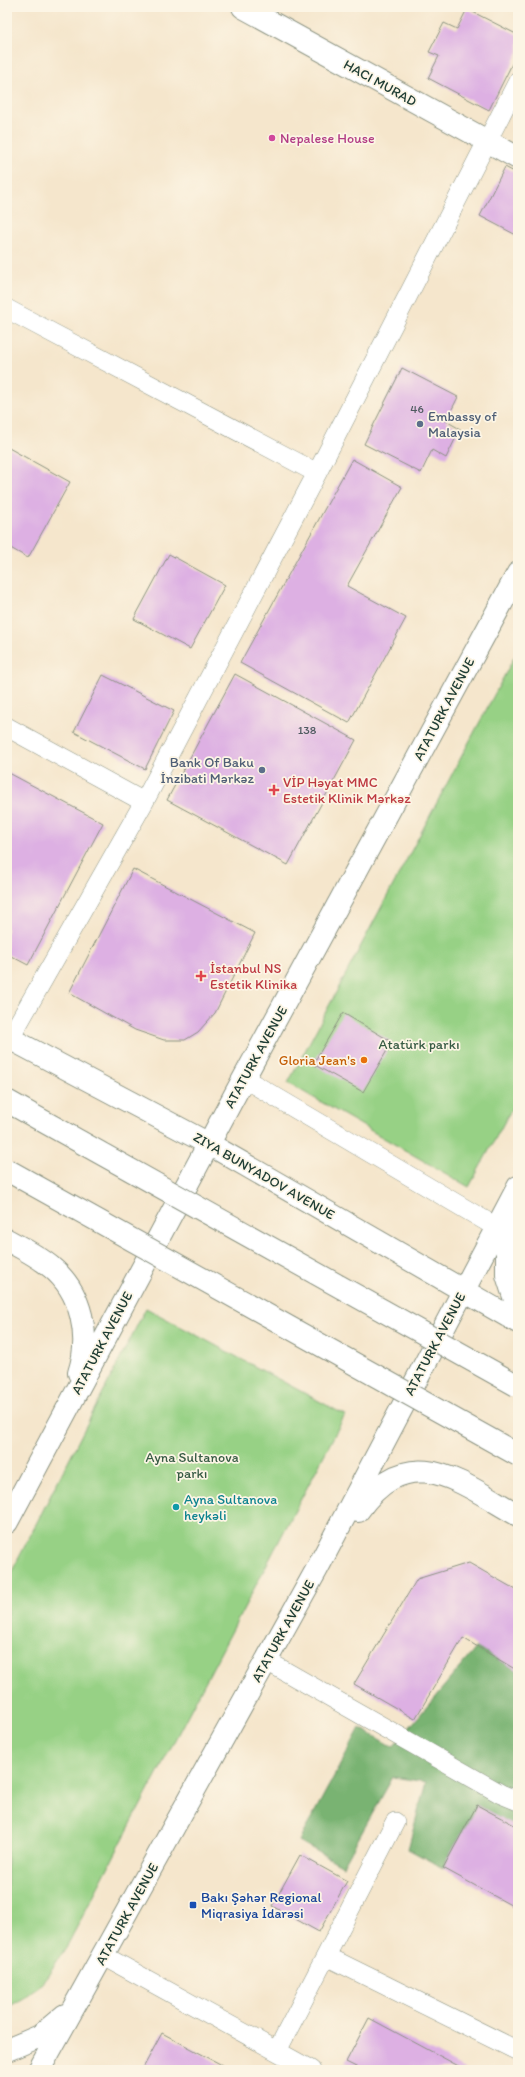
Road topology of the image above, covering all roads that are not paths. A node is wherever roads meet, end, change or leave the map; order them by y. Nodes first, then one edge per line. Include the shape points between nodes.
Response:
1 (243, 7) edge
2 (518, 81) edge
3 (486, 141) junction
4 (518, 158) edge
5 (7, 309) edge
6 (317, 473) junction
7 (518, 573) edge
8 (7, 726) edge
9 (144, 802) junction
10 (8, 1038) edge
11 (245, 1079) junction
12 (7, 1101) edge
13 (209, 1144) junction
14 (7, 1170) edge
15 (518, 1186) edge
16 (518, 1210) edge
17 (496, 1227) junction
18 (7, 1240) edge
19 (464, 1290) junction
20 (518, 1309) edge
21 (518, 1322) edge
22 (518, 1386) edge
23 (65, 1413) junction
24 (518, 1455) edge
25 (518, 1515) edge
26 (7, 1522) edge
27 (317, 1569) junction
28 (267, 1661) junction
29 (518, 1801) edge
30 (395, 1822) dead end
31 (104, 1956) junction
32 (326, 1956) junction
33 (84, 1990) junction
34 (7, 2050) edge
35 (276, 2051) junction
36 (518, 2051) edge
37 (39, 2070) edge
38 (311, 2070) edge

1 - 3 main road
2 - 3 lane
3 - 4 main road
3 - 6 lane
5 - 6 lane
6 - 9 lane
7 - 11 main road, ATATURK AVENUE
8 - 9 lane
9 - 10 lane
10 - 13 main road, ZIYA BUNYADOV AVENUE
11 - 13 main road, ATATURK AVENUE
11 - 17 lane
12 - 22 main road, bridge
13 - 19 main road, ZIYA BUNYADOV AVENUE
13 - 23 main road, ATATURK AVENUE
14 - 24 main road, bridge
15 - 17 main road, ATATURK AVENUE
16 - 20 main road via 507,1241 507,1276
17 - 19 main road, ATATURK AVENUE
18 - 23 main road via 52,1268 69,1285 76,1301 85,1338 84,1358
19 - 21 main road, ZIYA BUNYADOV AVENUE
19 - 27 main road, ATATURK AVENUE
23 - 26 main road, ATATURK AVENUE
25 - 27 main road via 437,1472 419,1470 397,1474 379,1486 365,1501
27 - 28 main road, ATATURK AVENUE
28 - 29 lane via 501,1794
28 - 31 main road, ATATURK AVENUE
30 - 32 lane
31 - 33 main road, ATATURK AVENUE
31 - 35 lane
32 - 35 lane
32 - 36 lane
33 - 34 main road via 64,2018 40,2036
33 - 37 main road, ATATURK AVENUE
35 - 38 lane

